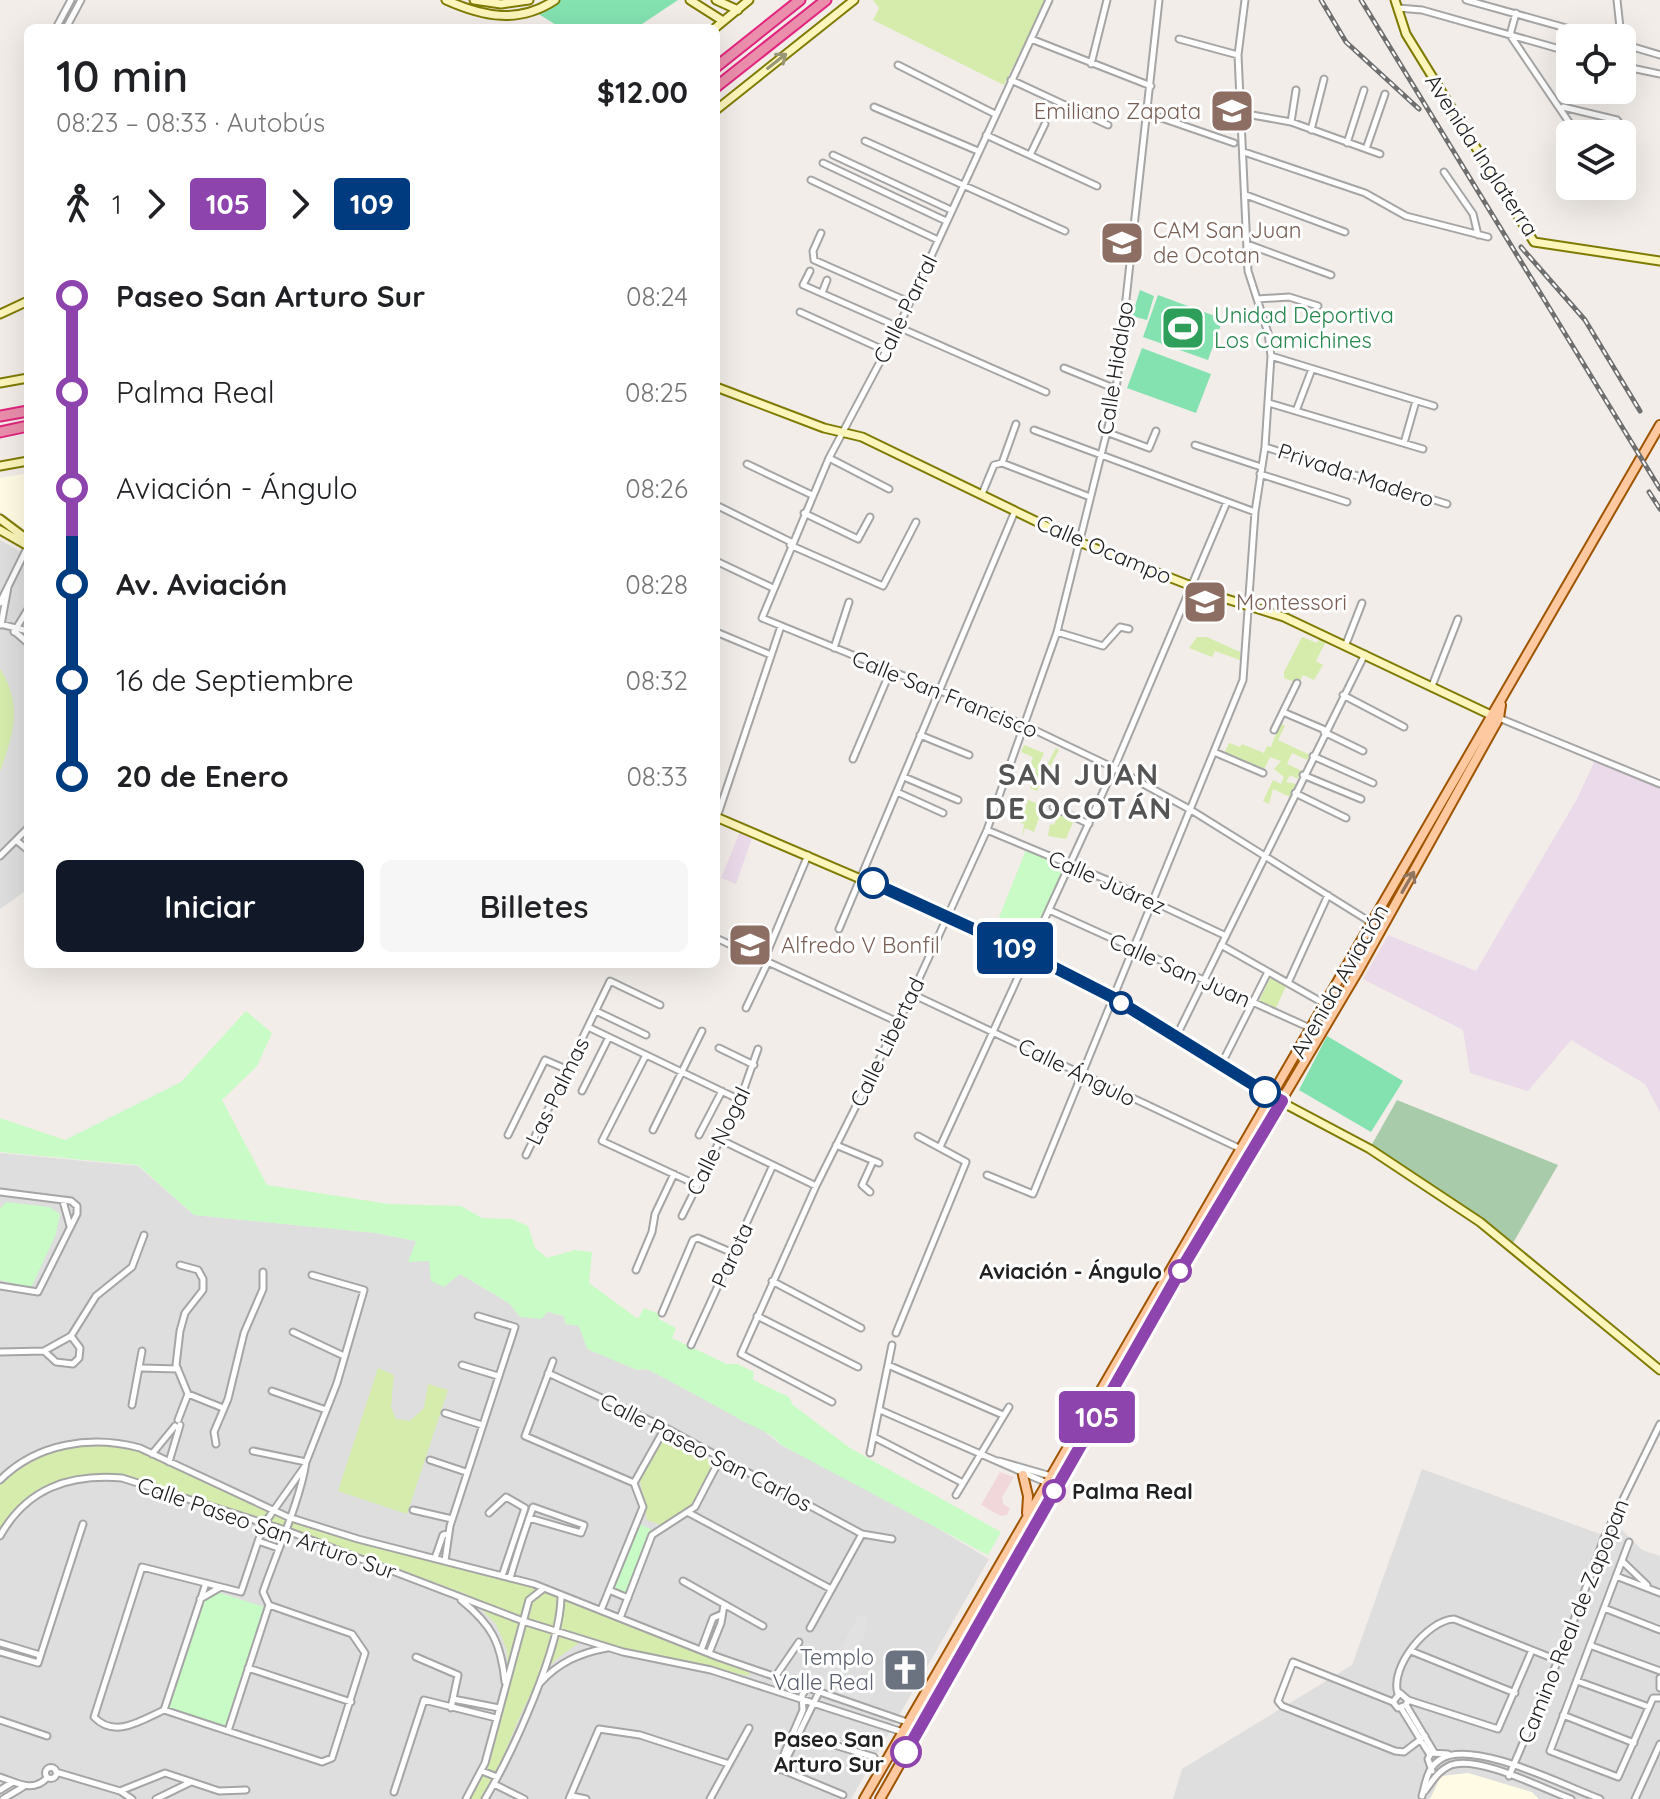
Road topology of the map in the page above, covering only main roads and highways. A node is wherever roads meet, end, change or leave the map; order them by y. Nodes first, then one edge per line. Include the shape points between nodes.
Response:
1 (446, 0) edge
2 (474, 0) edge
3 (529, 0) edge
4 (555, 0) edge
5 (690, 0) edge
6 (716, 0) edge
7 (749, 0) edge
8 (800, 0) edge
9 (826, 0) edge
10 (854, 0) edge
11 (1396, 4) edge
12 (738, 10) junction
13 (723, 21) junction
14 (720, 24) edge
15 (720, 64) edge
16 (720, 84) edge
17 (720, 107) edge
18 (1660, 261) edge
19 (24, 303) edge
20 (0, 314) edge
21 (24, 379) edge
22 (0, 383) edge
23 (720, 389) edge
24 (24, 412) edge
25 (0, 416) edge
26 (1660, 425) edge
27 (24, 427) edge
28 (0, 432) edge
29 (24, 462) edge
30 (0, 466) edge
31 (0, 519) edge
32 (0, 530) edge
33 (24, 540) edge
34 (24, 542) edge
35 (1495, 716) junction
36 (720, 818) edge
37 (1272, 1097) junction
38 (1282, 1101) junction
39 (1170, 1267) junction
40 (1179, 1273) junction
41 (1660, 1370) edge
42 (1025, 1472) road end
43 (1025, 1519) junction
44 (864, 1799) edge
45 (880, 1799) edge

1 - 4 main road via 512,17
2 - 3 main road
5 - 13 main road
6 - 12 main road
7 - 12 main road
8 - 15 highway
9 - 16 highway
17 -> 10 main road
11 - 18 main road, Avenida Inglaterra via 1406,34 1534,242
12 - 13 main road
13 - 14 main road
19 - 20 main road
21 - 22 main road
23 - 35 main road, Calle Ocampo via 842,431 1079,542 1346,644
24 - 25 highway
26 - 35 main road, Avenida Aviación
27 - 28 highway
29 - 30 main road
31 - 33 main road
32 - 34 main road
35 - 37 main road, Avenida Aviación
38 -> 35 main road, Avenida Aviación
36 - 37 main road via 1028,954 1112,997
37 - 38 main road
37 - 39 main road, Avenida Aviación
38 - 40 main road, Avenida Aviación
38 - 41 main road via 1370,1149 1480,1222
39 - 40 main road
39 - 43 main road, Avenida Aviación
40 - 45 main road, Avenida Aviación
42 - 43 main road
43 - 44 main road, Avenida Aviación

